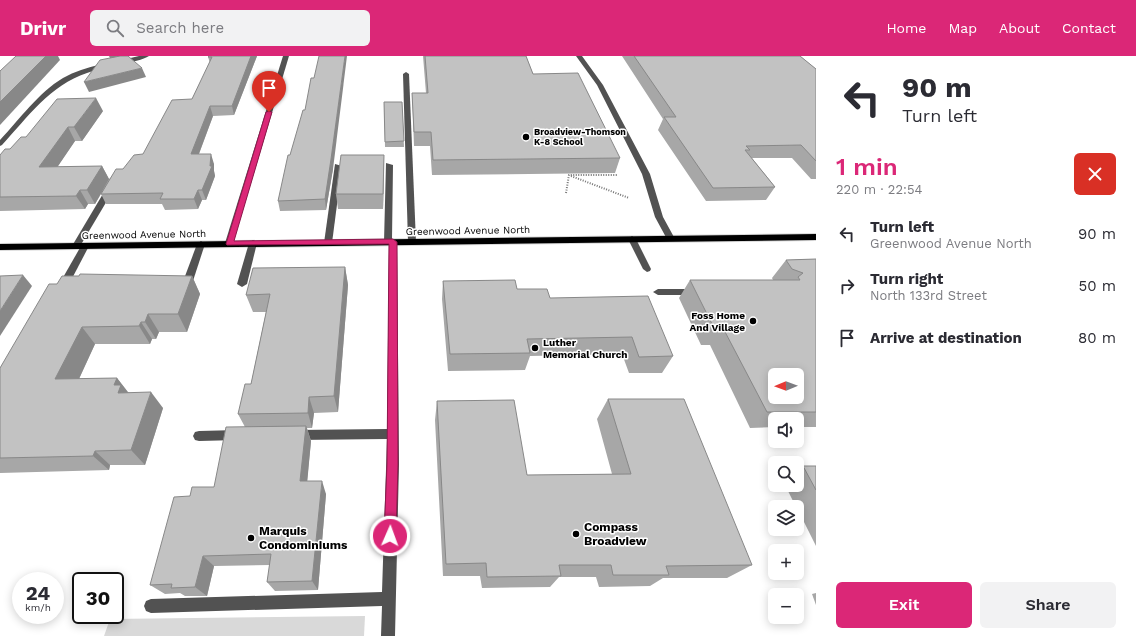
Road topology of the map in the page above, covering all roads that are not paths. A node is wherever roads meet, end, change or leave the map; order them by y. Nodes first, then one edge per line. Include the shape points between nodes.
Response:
1 (146, 56) edge
2 (286, 56) edge
3 (579, 56) edge
4 (406, 74) dead end
5 (0, 144) edge
6 (389, 165) dead end
7 (338, 166) edge
8 (114, 183) edge
9 (816, 237) edge
10 (632, 239) junction
11 (671, 239) junction
12 (390, 242) junction
13 (412, 242) junction
14 (253, 243) junction
15 (328, 243) junction
16 (201, 244) junction
17 (230, 244) junction
18 (81, 246) junction
19 (0, 247) edge
20 (647, 269) dead end
21 (242, 284) dead end
22 (186, 287) edge
23 (62, 288) edge
24 (658, 292) dead end
25 (704, 292) edge
26 (392, 434) junction
27 (253, 435) edge
28 (284, 435) edge
29 (198, 436) dead end
30 (389, 599) junction
31 (151, 606) edge
32 (388, 636) edge

1 - 5 street via 65,80 49,92
2 - 17 street
3 - 11 street via 600,85 646,174 659,217
4 - 13 street
6 - 12 street
7 - 15 street
8 - 18 street
9 - 11 main road, Greenwood Avenue North
10 - 11 main road, Greenwood Avenue North
10 - 13 main road, Greenwood Avenue North
10 - 20 street
12 - 13 main road, Greenwood Avenue North
12 - 15 main road, Greenwood Avenue North
12 - 26 street
14 - 15 main road, Greenwood Avenue North
14 - 17 main road, Greenwood Avenue North
14 - 21 street
16 - 17 main road, Greenwood Avenue North
16 - 18 main road, Greenwood Avenue North
16 - 22 street
18 - 19 main road, Greenwood Avenue North
18 - 23 street
24 - 25 street
26 - 28 street
26 - 30 street
27 - 29 street
30 - 31 street
30 - 32 street

